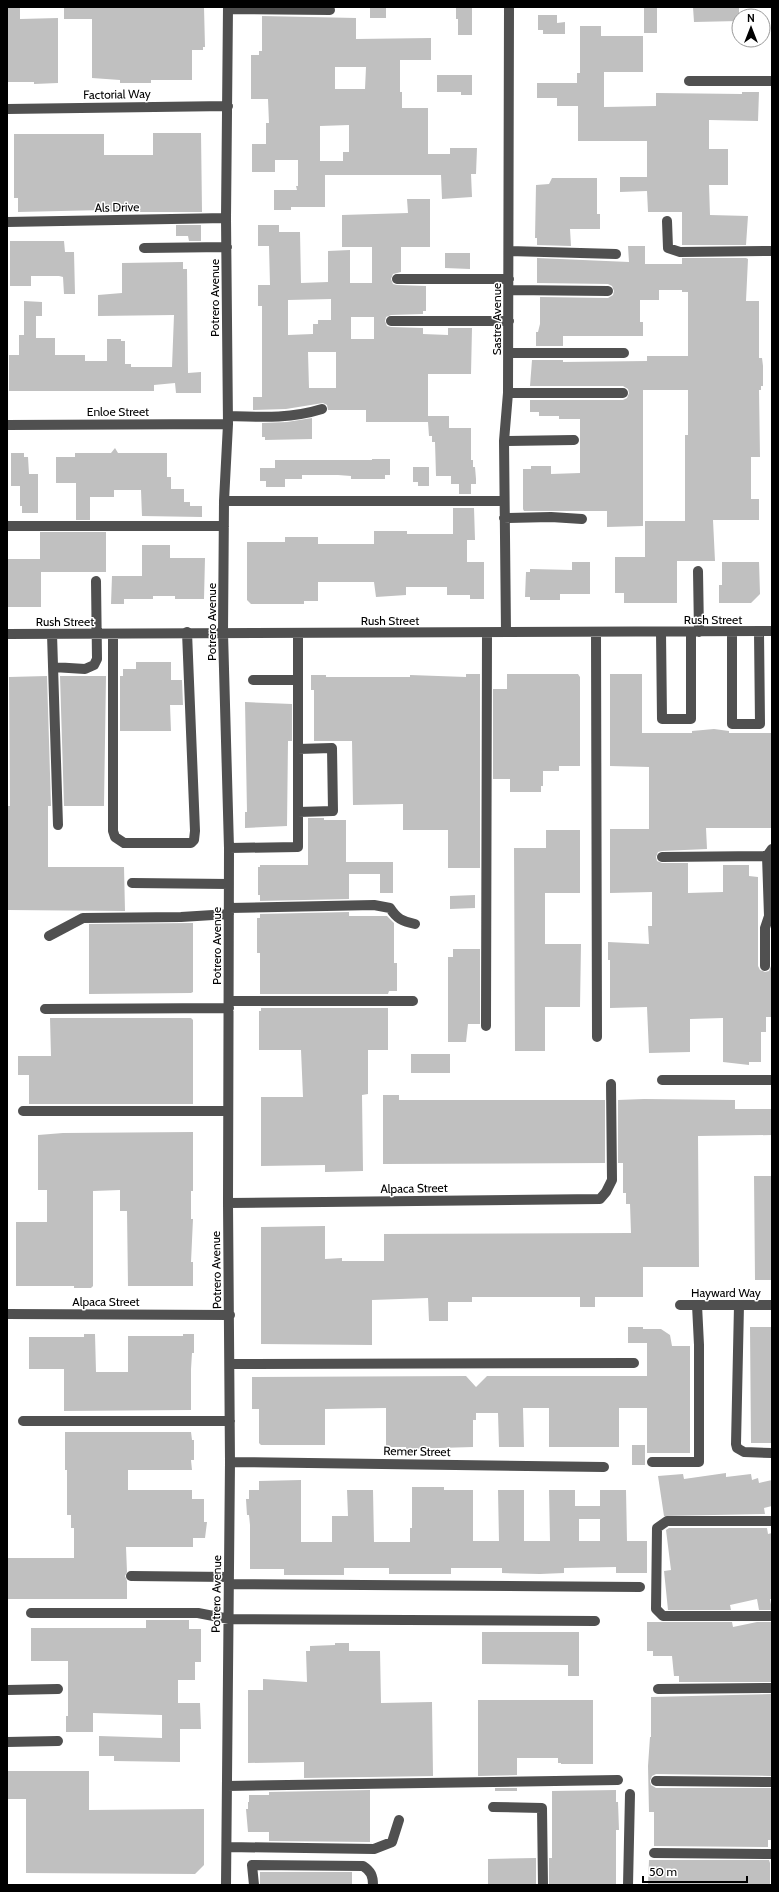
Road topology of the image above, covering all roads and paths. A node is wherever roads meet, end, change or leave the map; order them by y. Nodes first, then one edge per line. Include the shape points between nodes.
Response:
1 (509, 7) edge
2 (228, 8) edge
3 (330, 10) dead end
4 (689, 81) dead end
5 (772, 81) edge
6 (228, 106) junction
7 (7, 109) edge
8 (226, 218) junction
9 (667, 221) dead end
10 (7, 222) edge
11 (227, 247) junction
12 (144, 248) dead end
13 (509, 251) junction
14 (772, 252) edge
15 (616, 254) dead end
16 (396, 279) dead end
17 (508, 279) junction
18 (508, 290) junction
19 (608, 291) dead end
20 (391, 321) dead end
21 (508, 321) junction
22 (508, 353) junction
23 (624, 353) dead end
24 (508, 393) junction
25 (623, 393) dead end
26 (322, 409) dead end
27 (228, 420) junction
28 (7, 425) edge
29 (574, 440) dead end
30 (504, 441) junction
31 (224, 501) junction
32 (504, 501) junction
33 (504, 518) junction
34 (582, 519) dead end
35 (7, 526) edge
36 (224, 526) junction
37 (698, 571) dead end
38 (96, 581) dead end
39 (772, 631) edge
40 (187, 632) junction
41 (506, 632) junction
42 (596, 632) junction
43 (661, 632) junction
44 (695, 632) junction
45 (732, 632) junction
46 (759, 632) junction
47 (223, 633) junction
48 (298, 633) junction
49 (486, 633) junction
50 (7, 634) edge
51 (52, 634) junction
52 (97, 634) junction
53 (113, 634) junction
54 (53, 667) junction
55 (253, 680) dead end
56 (298, 680) junction
57 (298, 749) junction
58 (298, 812) junction
59 (58, 825) dead end
60 (229, 848) junction
61 (770, 853) edge
62 (662, 857) dead end
63 (132, 883) dead end
64 (229, 884) junction
65 (229, 911) junction
66 (415, 924) dead end
67 (49, 936) dead end
68 (765, 966) dead end
69 (412, 1001) dead end
70 (229, 1005) junction
71 (45, 1009) dead end
72 (486, 1026) dead end
73 (597, 1038) dead end
74 (662, 1080) dead end
75 (772, 1080) edge
76 (611, 1084) dead end
77 (23, 1111) dead end
78 (228, 1111) junction
79 (228, 1203) junction
80 (680, 1305) dead end
81 (697, 1305) junction
82 (739, 1305) junction
83 (772, 1305) edge
84 (7, 1314) edge
85 (230, 1315) junction
86 (634, 1363) dead end
87 (230, 1364) junction
88 (23, 1421) dead end
89 (230, 1421) junction
90 (772, 1453) edge
91 (230, 1462) junction
92 (652, 1462) dead end
93 (604, 1467) dead end
94 (772, 1521) edge
95 (131, 1576) dead end
96 (229, 1581) junction
97 (640, 1587) dead end
98 (31, 1613) dead end
99 (772, 1616) edge
100 (229, 1619) junction
101 (595, 1621) dead end
102 (772, 1688) edge
103 (58, 1689) dead end
104 (658, 1689) dead end
105 (7, 1690) edge
106 (58, 1741) dead end
107 (7, 1742) edge
108 (618, 1780) dead end
109 (656, 1781) dead end
110 (772, 1782) edge
111 (227, 1786) junction
112 (630, 1794) dead end
113 (492, 1807) dead end
114 (399, 1820) dead end
115 (227, 1847) junction
116 (654, 1853) dead end
117 (772, 1854) edge
118 (226, 1885) edge
119 (254, 1885) edge
120 (373, 1885) edge
121 (543, 1885) edge
122 (628, 1885) edge

1 - 13 street, Sastre Avenue
2 - 3 street
2 - 6 street, Potrero Avenue
4 - 5 street
6 - 7 street, Factorial Way
6 - 8 street, Potrero Avenue
8 - 10 street, Als Drive
8 - 11 street, Potrero Avenue
9 - 14 street via 668,248 680,252
11 - 12 street
11 - 27 street, Potrero Avenue
13 - 15 street
13 - 17 street, Sastre Avenue
16 - 17 street
17 - 18 street, Sastre Avenue
18 - 19 street
18 - 21 street, Sastre Avenue
20 - 21 street
21 - 22 street, Sastre Avenue
22 - 23 street
22 - 24 street, Sastre Avenue
24 - 25 street
24 - 30 street, Sastre Avenue
26 - 27 street, Enloe Street via 278,418
27 - 28 street, Enloe Street
27 - 31 street, Potrero Avenue
29 - 30 street
30 - 32 street, Sastre Avenue
31 - 32 street
31 - 36 street, Potrero Avenue
32 - 33 street, Sastre Avenue
33 - 34 street
33 - 41 street, Sastre Avenue
35 - 36 street
36 - 47 street, Potrero Avenue
37 - 44 street
38 - 52 street
39 - 46 street, Rush Street
40 - 47 street, Rush Street
40 - 53 street, Rush Street
40 - 53 street via 196,831 191,843 124,843 115,837
41 - 42 street, Rush Street
41 - 49 street, Rush Street
42 - 43 street, Rush Street
42 - 73 street
43 - 44 street, Rush Street
43 - 44 street via 662,719 691,719
44 - 45 street, Rush Street
45 - 46 street, Rush Street
45 - 46 street via 732,724 760,724
47 - 48 street, Rush Street
47 - 60 street, Potrero Avenue
48 - 49 street, Rush Street
48 - 56 street
49 - 72 street
50 - 51 street, Rush Street
51 - 52 street, Rush Street
51 - 54 street
52 - 53 street, Rush Street
52 - 54 street via 97,659 94,665 85,669
54 - 59 street
55 - 56 street
56 - 57 street
57 - 58 street
57 - 58 street via 332,748 333,811
58 - 60 street via 298,847
60 - 64 street, Potrero Avenue
61 - 62 street
61 - 68 street
63 - 64 street
64 - 65 street, Potrero Avenue
65 - 66 street via 374,905 390,908 396,918
65 - 67 street via 181,917 83,918
65 - 70 street, Potrero Avenue
69 - 70 street
70 - 71 street
70 - 78 street, Potrero Avenue
74 - 75 street
76 - 79 street, Alpaca Street via 612,1180 600,1199
77 - 78 street
78 - 79 street, Potrero Avenue
79 - 85 street, Potrero Avenue
80 - 81 street, Hayward Way
81 - 82 street, Hayward Way
81 - 92 street via 699,1462
82 - 83 street, Hayward Way
82 - 90 street via 736,1444 737,1448 744,1452
84 - 85 street, Alpaca Street
85 - 87 street, Potrero Avenue
86 - 87 street
87 - 89 street, Potrero Avenue
88 - 89 street
89 - 91 street, Potrero Avenue
91 - 93 street, Remer Street
91 - 96 street, Potrero Avenue
94 - 99 street via 667,1521 657,1528 656,1609 663,1616
95 - 96 street
96 - 97 street
96 - 100 street, Potrero Avenue
98 - 100 street via 198,1613
100 - 101 street
100 - 111 street, Potrero Avenue
102 - 104 street
103 - 105 street
106 - 107 street
108 - 111 street
109 - 110 street
111 - 115 street, Potrero Avenue
112 - 122 street
113 - 121 street via 542,1808
114 - 115 street via 392,1842 374,1849
115 - 118 street, Potrero Avenue
116 - 117 street
119 - 120 street via 252,1864 363,1866 369,1870

